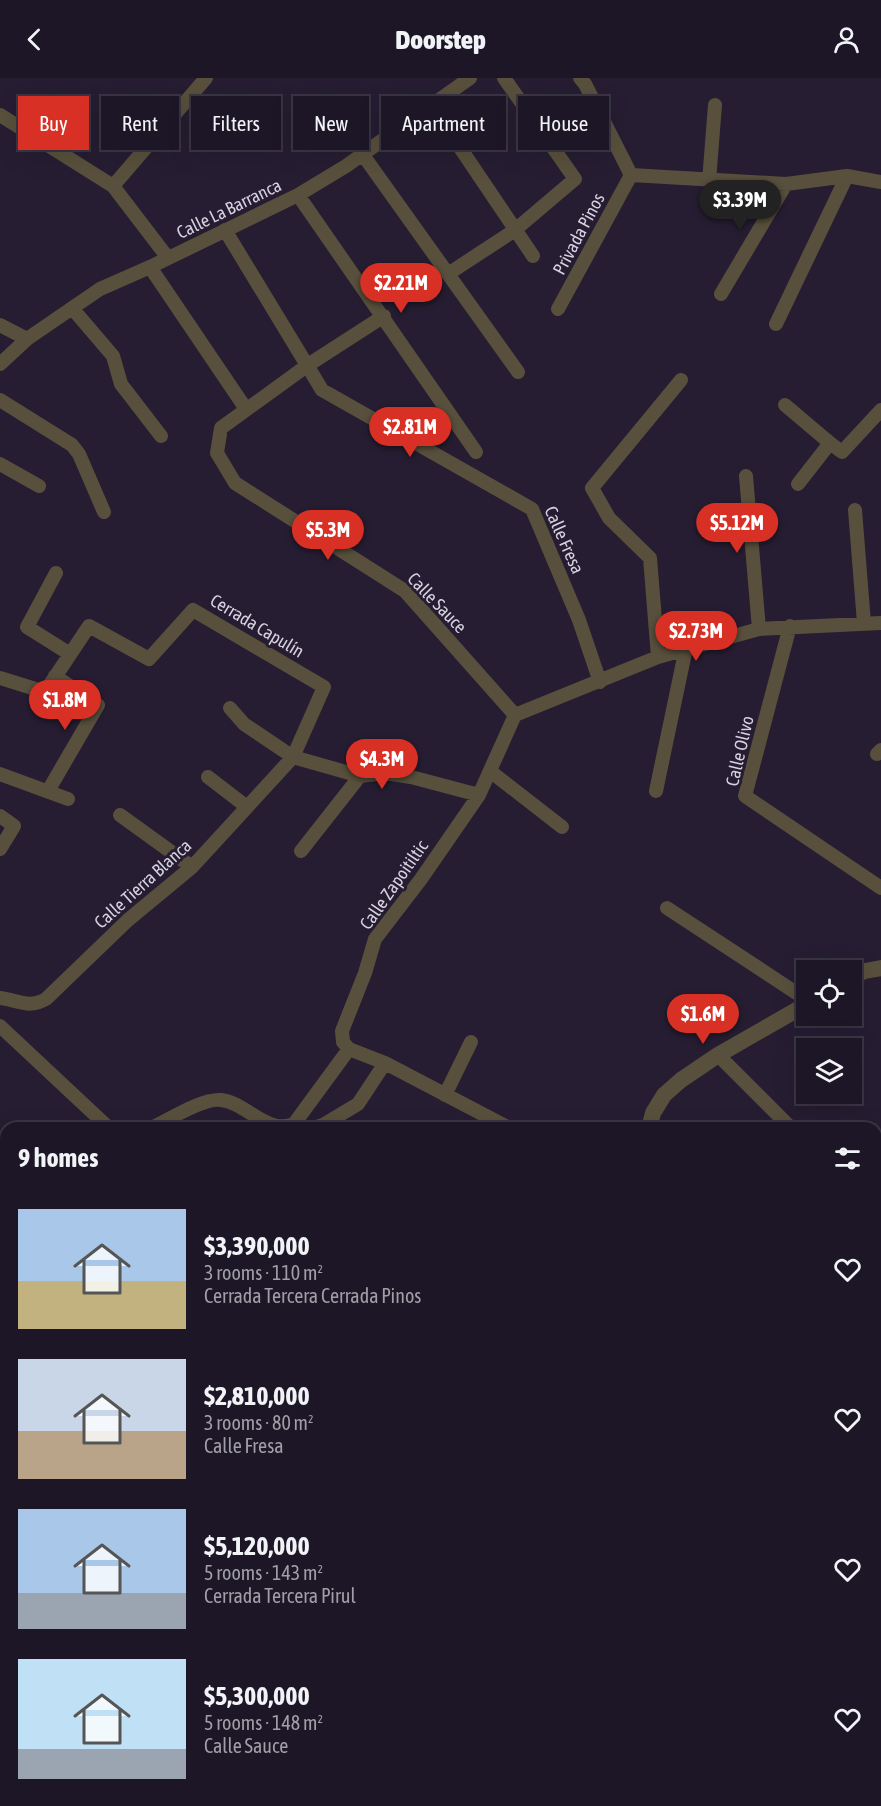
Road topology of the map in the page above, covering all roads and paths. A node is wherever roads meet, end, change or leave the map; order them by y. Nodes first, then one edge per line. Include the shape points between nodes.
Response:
1 (206, 78) edge
2 (470, 78) edge
3 (504, 78) edge
4 (580, 78) edge
5 (446, 96) edge
6 (715, 105) dead end
7 (0, 115) edge
8 (381, 142) edge
9 (462, 150) edge
10 (363, 155) junction
11 (631, 175) junction
12 (847, 176) junction
13 (709, 181) junction
14 (881, 182) edge
15 (786, 184) junction
16 (113, 186) junction
17 (298, 195) junction
18 (225, 230) junction
19 (516, 230) junction
20 (533, 256) dead end
21 (168, 258) junction
22 (150, 267) junction
23 (448, 274) junction
24 (721, 294) dead end
25 (72, 308) junction
26 (558, 309) dead end
27 (384, 316) junction
28 (777, 324) dead end
29 (0, 325) edge
30 (27, 339) junction
31 (0, 364) edge
32 (308, 365) junction
33 (518, 372) dead end
34 (681, 380) dead end
35 (0, 400) edge
36 (785, 405) dead end
37 (246, 409) junction
38 (881, 410) edge
39 (161, 436) dead end
40 (830, 443) junction
41 (476, 452) dead end
42 (0, 464) edge
43 (746, 476) dead end
44 (798, 484) dead end
45 (39, 486) dead end
46 (855, 510) dead end
47 (104, 512) dead end
48 (56, 573) dead end
49 (864, 623) junction
50 (881, 623) edge
51 (790, 626) junction
52 (759, 629) junction
53 (686, 648) junction
54 (70, 654) junction
55 (658, 657) junction
56 (55, 676) junction
57 (0, 678) edge
58 (600, 682) junction
59 (324, 687) joint
60 (230, 708) dead end
61 (515, 715) junction
62 (293, 757) junction
63 (490, 771) junction
64 (0, 774) edge
65 (360, 776) junction
66 (208, 777) dead end
67 (48, 791) junction
68 (656, 792) dead end
69 (479, 795) junction
70 (68, 799) dead end
71 (248, 807) junction
72 (120, 815) dead end
73 (0, 816) edge
74 (562, 827) dead end
75 (0, 849) edge
76 (301, 851) dead end
77 (192, 867) junction
78 (881, 888) edge
79 (667, 908) dead end
80 (881, 968) edge
81 (862, 972) edge
82 (796, 995) edge
83 (0, 998) edge
84 (796, 1009) edge
85 (0, 1026) edge
86 (471, 1042) dead end
87 (349, 1050) junction
88 (718, 1055) junction
89 (385, 1063) junction
90 (446, 1095) junction
91 (103, 1122) edge
92 (164, 1122) edge
93 (267, 1122) edge
94 (295, 1122) edge
95 (328, 1122) edge
96 (498, 1122) edge
97 (651, 1122) edge
98 (786, 1122) edge

1 - 16 street
2 - 5 street, Calle La Barranca
3 - 19 street via 575,179
4 - 11 street
6 - 13 street
7 - 16 street
8 - 10 street, Calle La Barranca
9 - 19 street
10 - 17 street, Calle La Barranca
10 - 23 street
11 - 13 street
11 - 26 street, Privada Pinos
12 - 14 street
12 - 15 street
12 - 28 street
13 - 15 street
15 - 24 street
16 - 21 street
17 - 18 street, Calle La Barranca
17 - 27 street
18 - 21 street, Calle La Barranca
18 - 32 street, Calle Fresa
19 - 20 street
19 - 23 street
21 - 22 street, Calle La Barranca
22 - 25 street, Calle La Barranca via 100,289
22 - 37 street
23 - 33 street
25 - 30 street, Calle La Barranca
25 - 39 street via 113,356 122,384
27 - 32 street, Calle Sauce
27 - 41 street
29 - 30 street
30 - 31 street, Calle La Barranca
32 - 37 street, Calle Sauce
32 - 58 street, Calle Fresa via 322,390 532,509 579,620
34 - 55 street via 592,488 609,519 650,558
35 - 47 street via 72,445
36 - 40 street
37 - 61 street, Calle Sauce via 221,428 217,453 235,483 405,591
38 - 40 street via 842,452
40 - 44 street
42 - 45 street
43 - 52 street
46 - 49 street
48 - 54 street via 27,627
49 - 50 street
49 - 51 street
51 - 52 street
51 - 78 street, Calle Olivo via 745,796
52 - 53 street
53 - 55 street
53 - 68 street
54 - 56 street, Cerrada Capulín
54 - 59 street, Cerrada Capulín via 89,626 149,659 193,610
55 - 58 street
56 - 57 street, Cerrada Capulín via 45,692
56 - 67 street via 98,705
58 - 61 street
59 - 62 street, Calle Tierra Blanca
60 - 62 street via 244,724
61 - 63 street, Calle Zapoitiltic
62 - 65 street
62 - 71 street, Calle Tierra Blanca
63 - 69 street, Calle Zapoitiltic
63 - 74 street
64 - 67 street
65 - 69 street via 385,773 411,777
65 - 76 street
66 - 71 street
67 - 70 street
69 - 87 street, Calle Zapoitiltic via 375,939 342,1031
71 - 77 street, Calle Tierra Blanca
72 - 77 street
73 - 75 street via 14,826
77 - 83 street, Calle Tierra Blanca via 128,920 46,999 23,1004
79 - 82 street
80 - 81 street
84 - 88 street
85 - 91 street
86 - 90 street
87 - 89 street
87 - 94 street
88 - 97 street via 664,1095
88 - 98 street
89 - 90 street
89 - 95 street via 357,1104
90 - 96 street
92 - 93 street via 210,1101 221,1100

